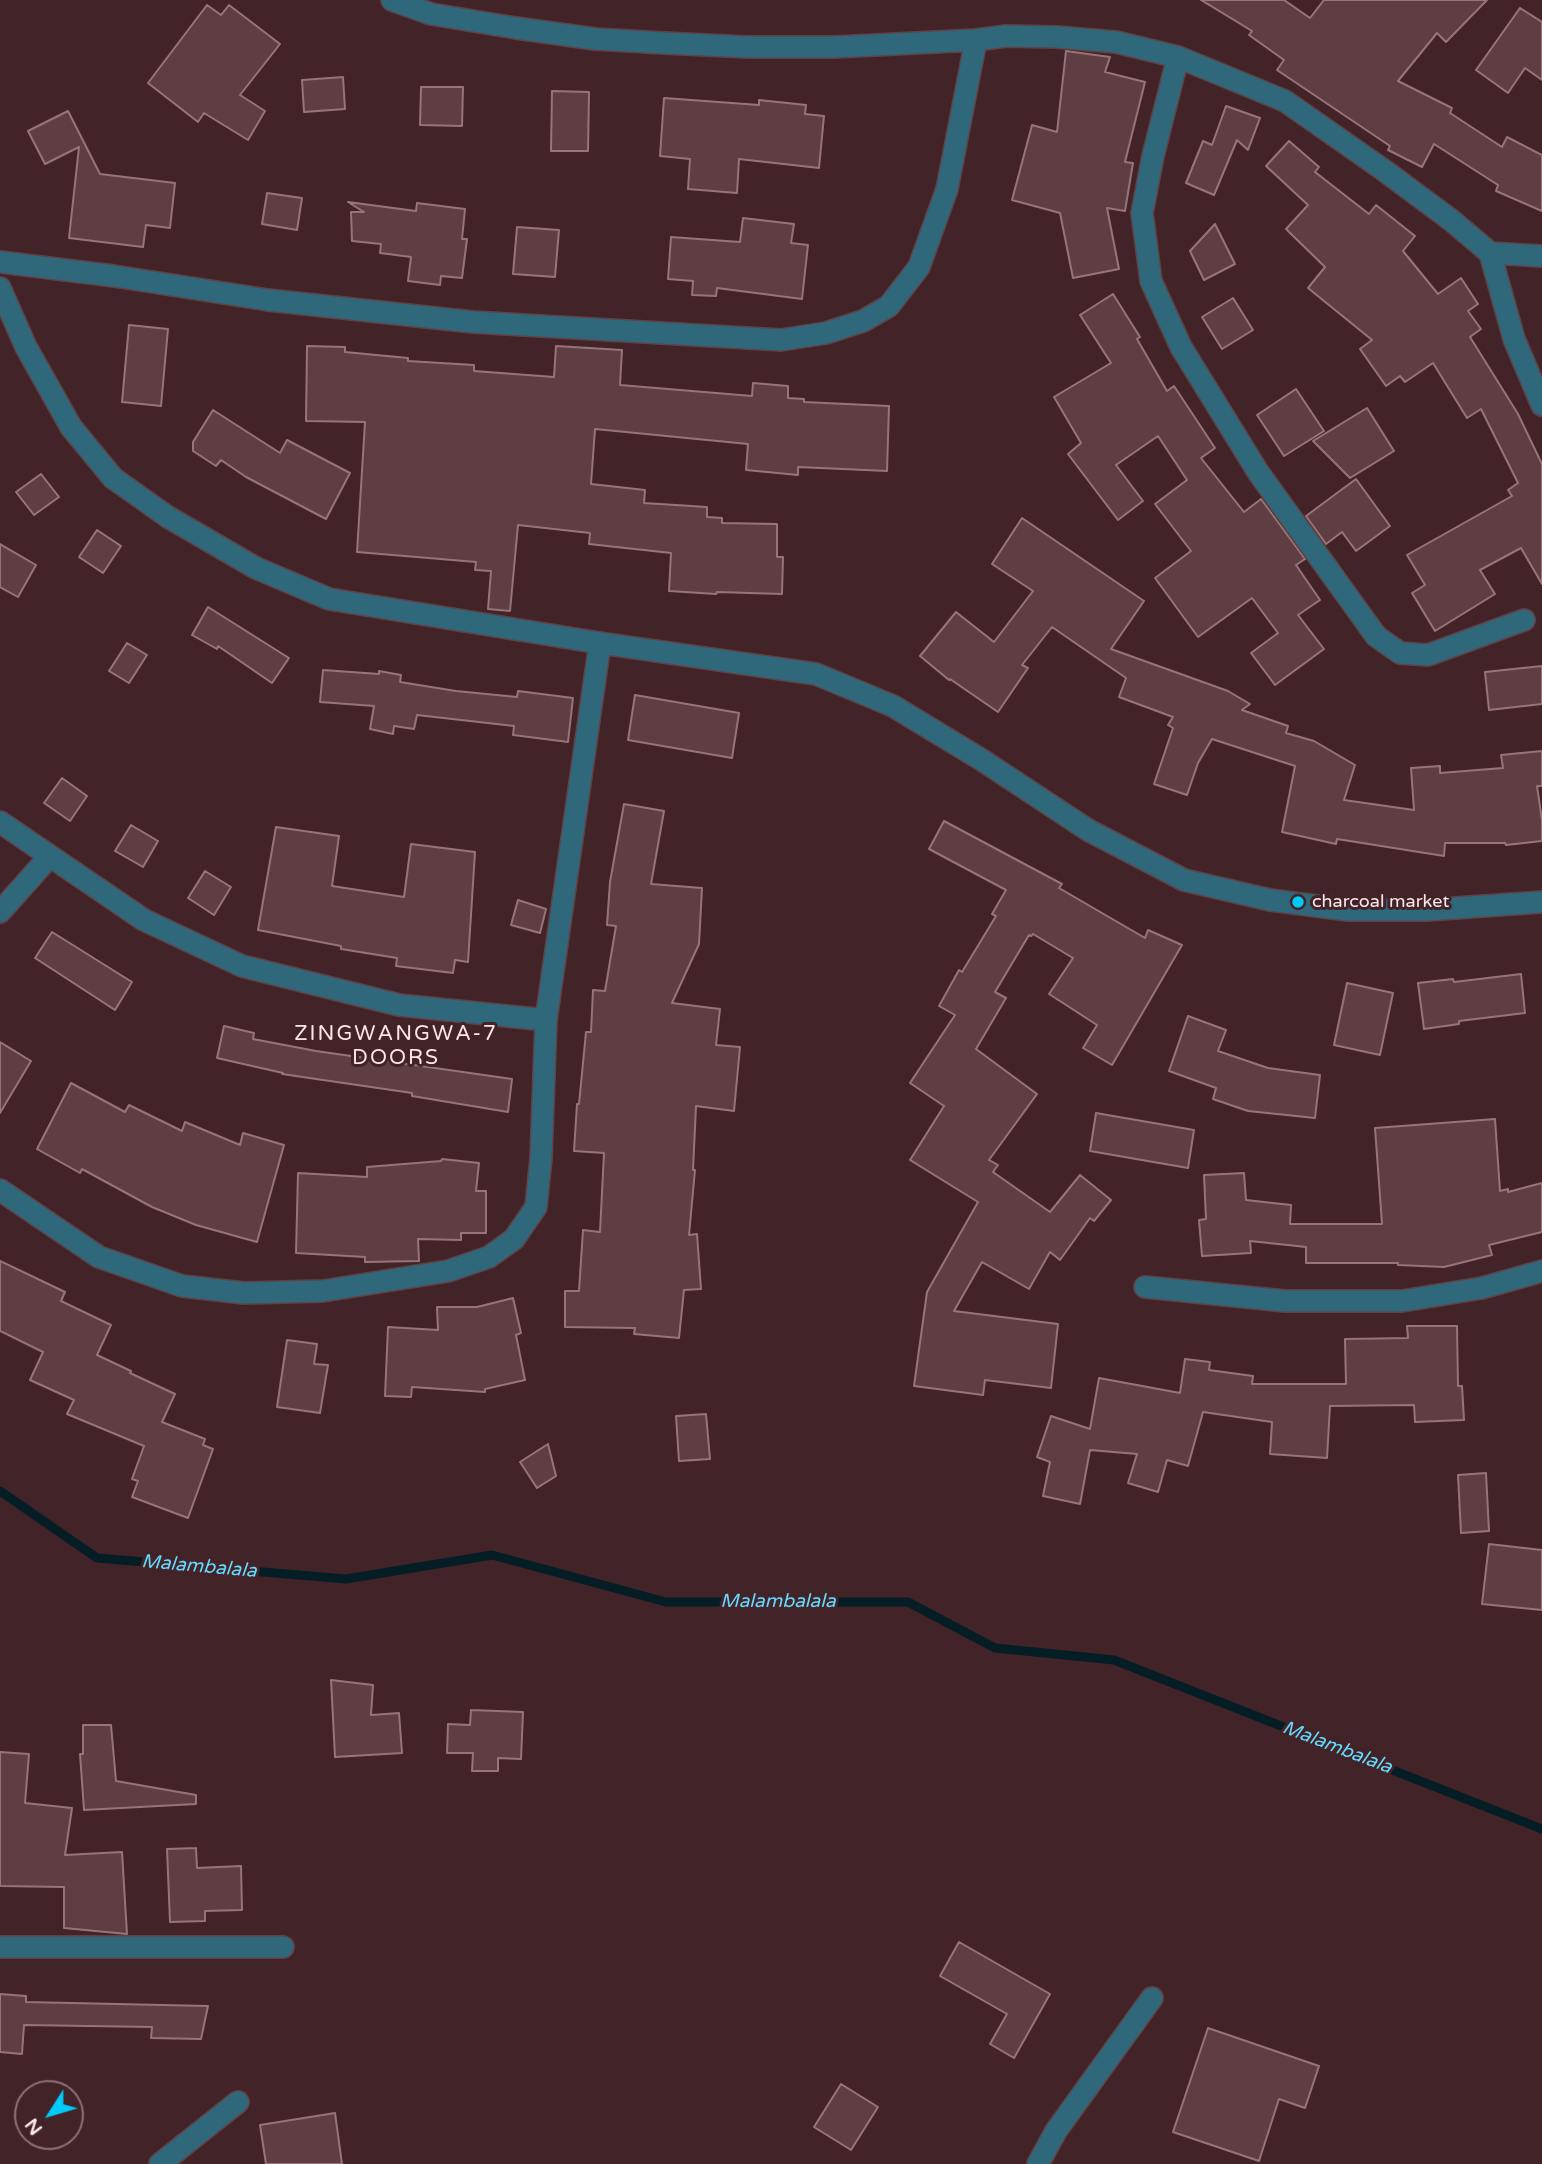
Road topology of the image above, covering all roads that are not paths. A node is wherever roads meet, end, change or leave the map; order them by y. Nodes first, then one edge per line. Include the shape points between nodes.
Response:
1 (392, 0) edge
2 (976, 40) junction
3 (1178, 57) junction
4 (1490, 253) junction
5 (1542, 256) edge
6 (0, 262) edge
7 (0, 288) edge
8 (1542, 405) edge
9 (1524, 620) dead end
10 (600, 643) junction
11 (0, 822) edge
12 (50, 856) junction
13 (1542, 902) edge
14 (0, 912) edge
15 (546, 1020) junction
16 (0, 1189) edge
17 (1542, 1271) edge
18 (1146, 1287) dead end
19 (0, 1947) edge
20 (283, 1947) dead end
21 (1152, 1998) dead end
22 (238, 2102) dead end
23 (160, 2164) edge
24 (1038, 2164) edge

1 - 2 street via 431,14 594,39 748,47
2 - 3 street via 1057,37 1116,42
2 - 6 street via 947,189 919,267 889,306 863,321 825,332 781,340 473,322 268,300
3 - 4 street via 1285,101 1385,170
3 - 9 street via 1142,213 1151,281 1181,347 1258,472 1376,636 1400,653 1429,655
4 - 5 street
4 - 8 street via 1514,339
7 - 10 street via 26,347 72,426 113,478 168,517 256,568 329,599
10 - 13 street via 816,674 893,706 1088,830 1184,880 1270,900 1348,910
10 - 15 street
11 - 12 street
12 - 14 street
12 - 15 street via 144,919 242,966 399,1005
15 - 16 street via 536,1207 514,1239 489,1257 448,1271 323,1291 244,1293 181,1286 99,1257
17 - 18 street via 1482,1288 1402,1301 1286,1301
19 - 20 street
21 - 24 street via 1056,2131
22 - 23 street

